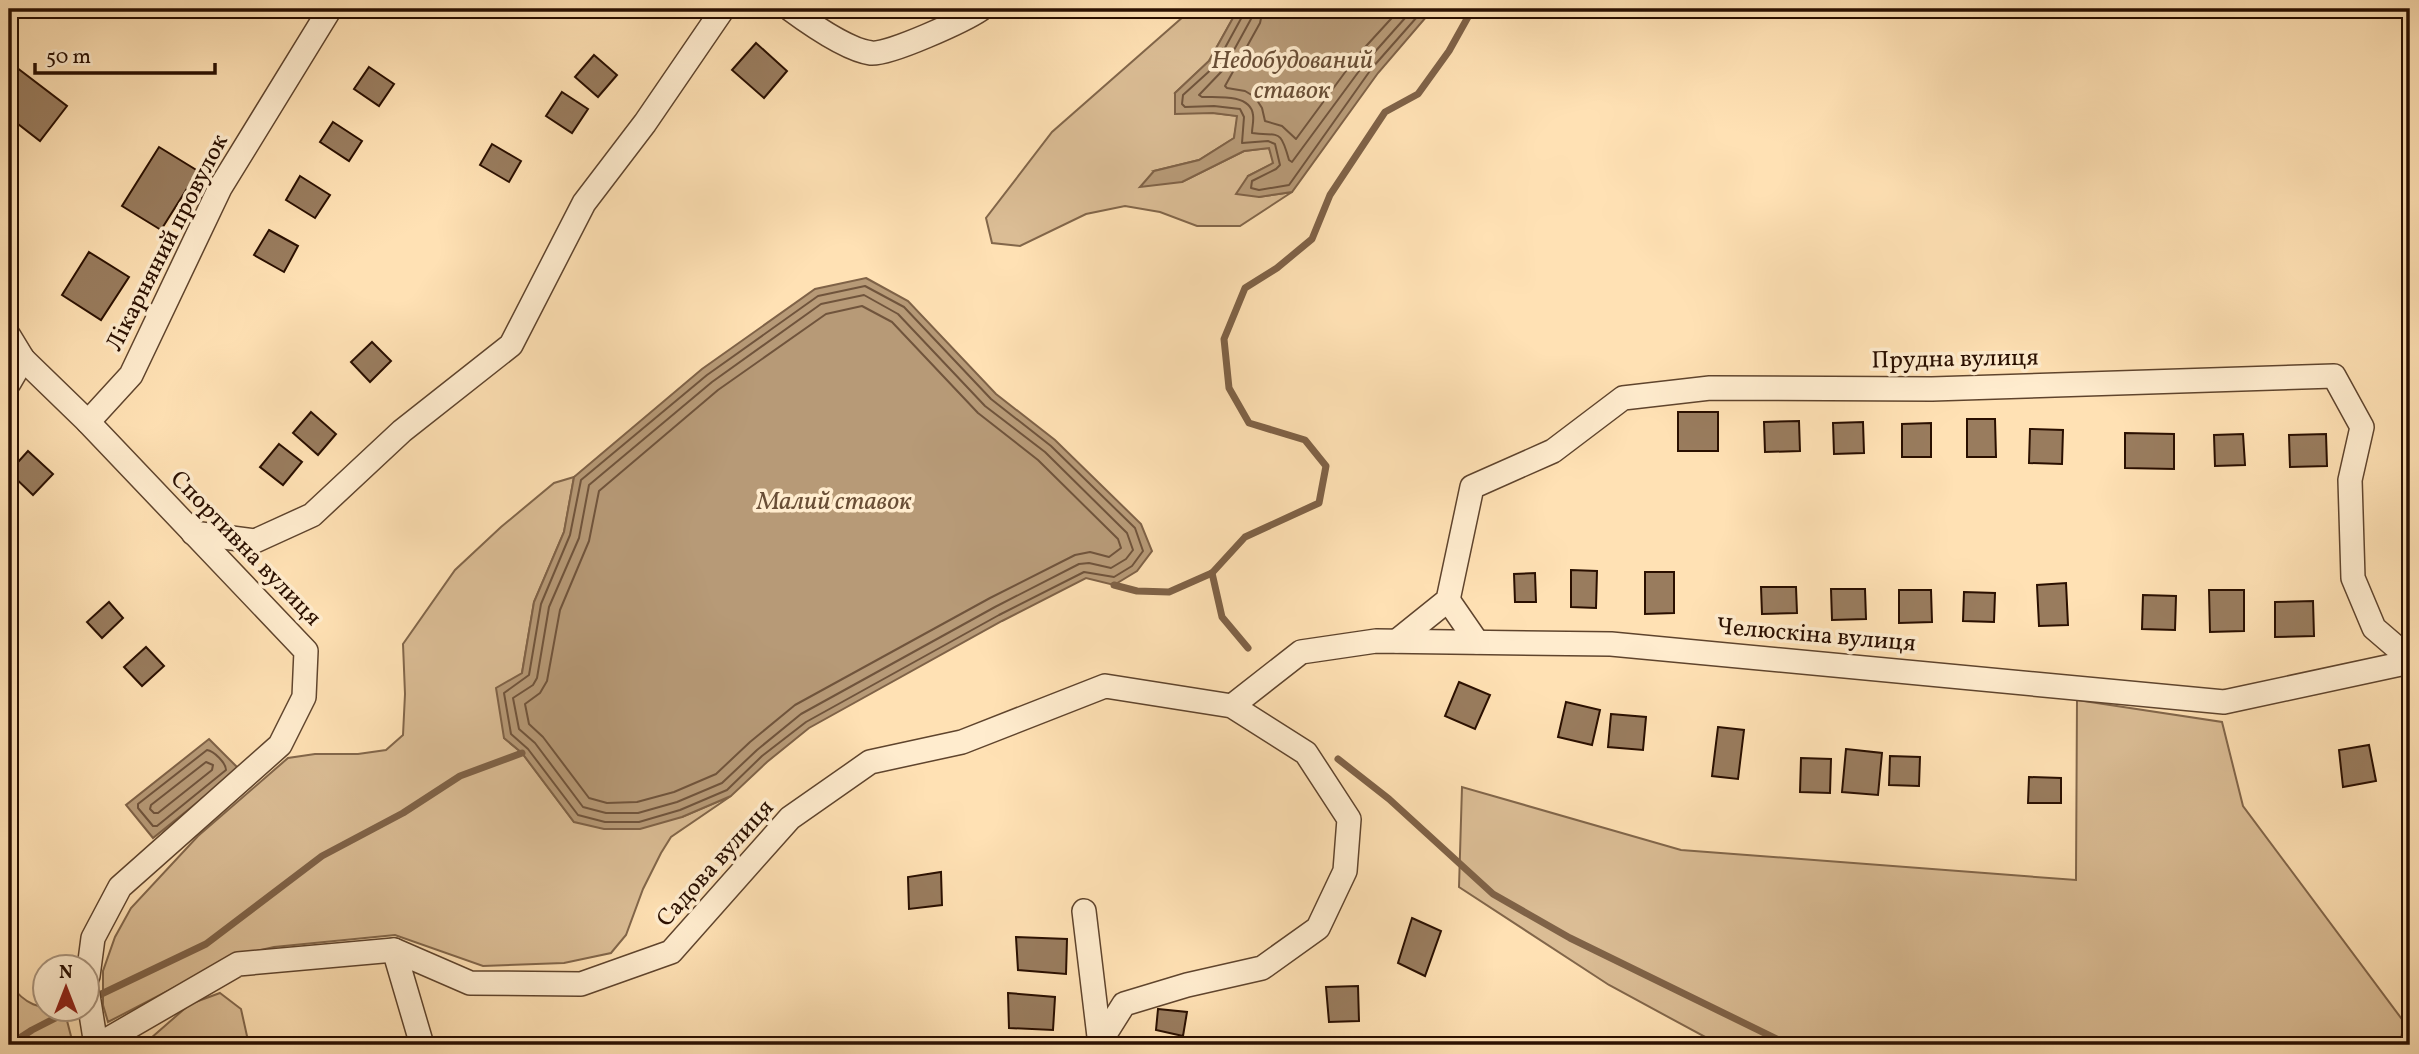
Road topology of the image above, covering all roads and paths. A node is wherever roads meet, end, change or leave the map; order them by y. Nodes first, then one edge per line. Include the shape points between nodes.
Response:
1 (330, 9) edge
2 (723, 9) edge
3 (790, 9) edge
4 (981, 9) edge
5 (9, 336) edge
6 (23, 359) junction
7 (9, 383) edge
8 (88, 422) junction
9 (193, 533) junction
10 (1448, 600) junction
11 (1397, 641) junction
12 (1477, 642) junction
13 (2410, 660) edge
14 (1232, 706) junction
15 (1084, 911) dead end
16 (394, 950) junction
17 (91, 953) edge
18 (93, 1023) edge
19 (1100, 1044) edge
20 (97, 1045) edge
21 (422, 1045) edge

1 - 8 street, Лікарняний провулок via 220,188 131,375
2 - 9 street via 584,203 511,345 402,431 312,515 255,541
3 - 4 street via 857,50 874,53 921,38
5 - 6 street, Спортивна вулиця
6 - 7 street
6 - 8 street, Спортивна вулиця
8 - 9 street, Спортивна вулиця
9 - 17 street, Спортивна вулиця via 306,651 304,697 280,745 120,887 93,938
10 - 11 street
10 - 12 street
10 - 13 street, Прудна вулиця via 1472,487 1553,451 1623,398 1710,387 1932,389 2334,376 2361,427 2350,480 2353,578 2374,628
11 - 12 street, Челюскіна вулиця
11 - 14 street, Челюскіна вулиця via 1301,652
12 - 13 street, Челюскіна вулиця via 1611,644 2224,702
14 - 16 street, Садова вулиця via 1105,686 962,742 870,762 790,818 671,953 581,984 470,983
14 - 19 street via 1306,753 1349,819 1345,871 1318,928 1262,968 1124,1004
15 - 19 street
16 - 20 street via 239,964
16 - 21 street
18 - 20 street

